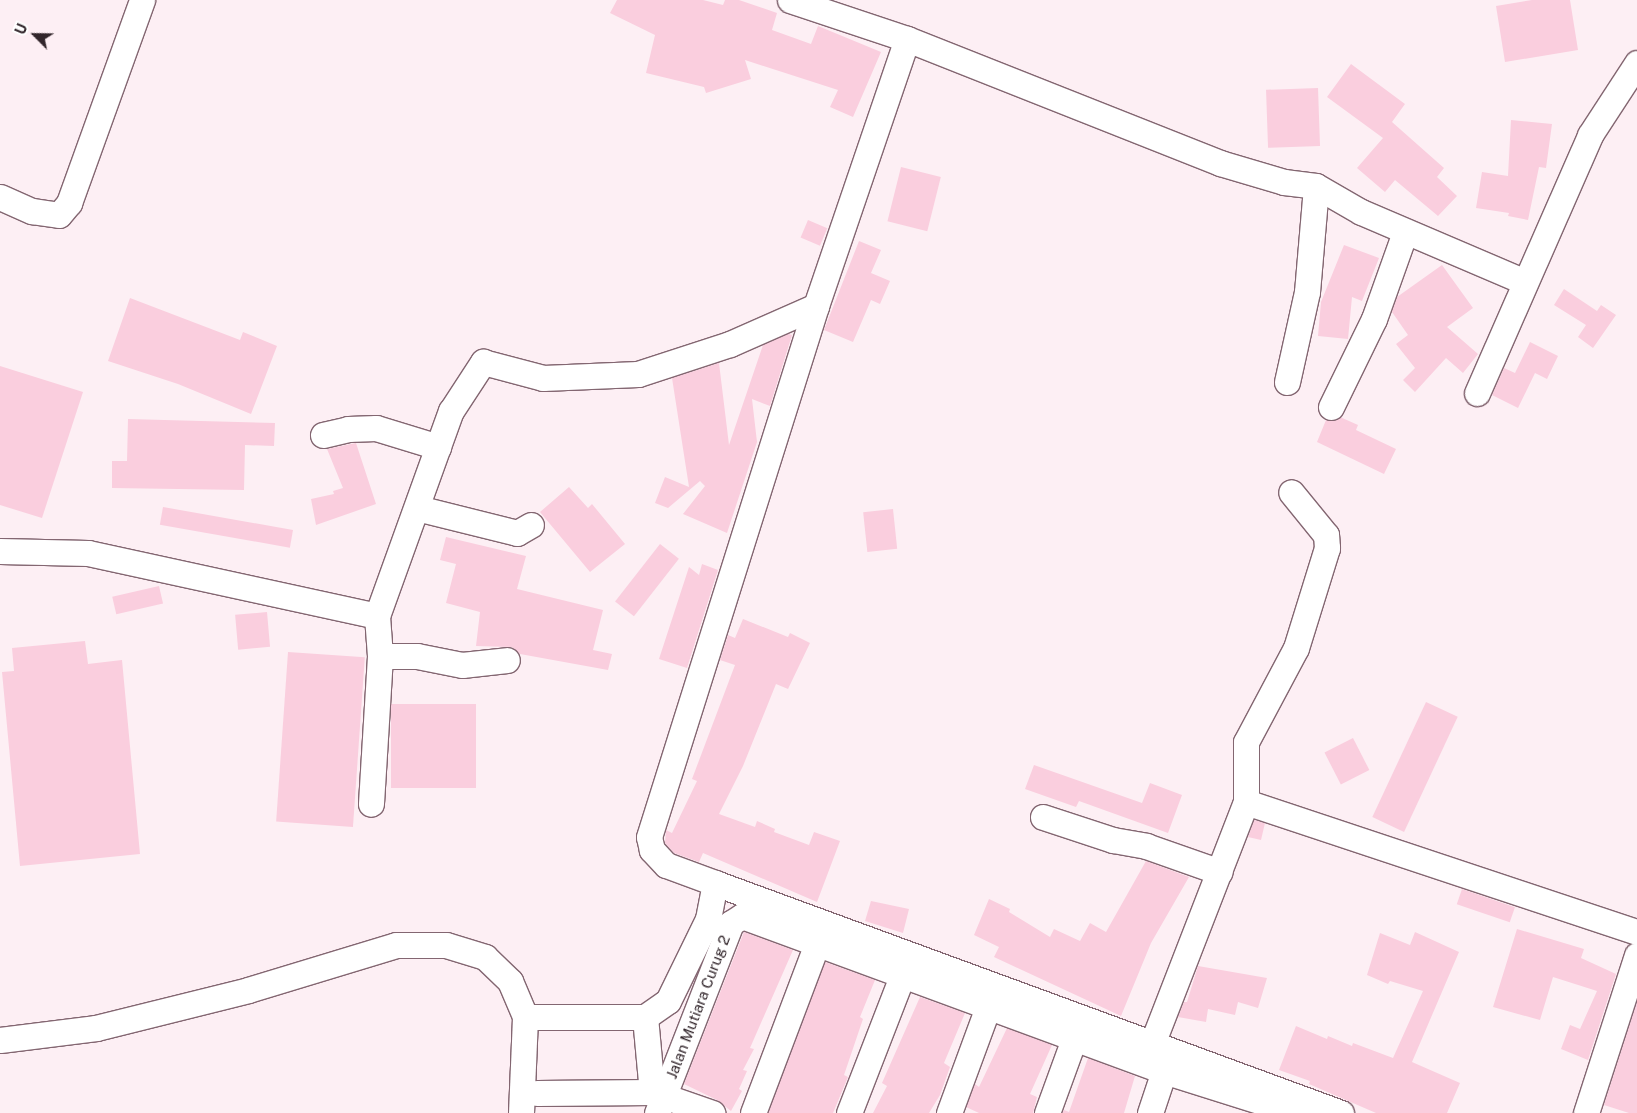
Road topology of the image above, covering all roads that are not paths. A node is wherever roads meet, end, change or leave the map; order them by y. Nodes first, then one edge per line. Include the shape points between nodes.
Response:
1 (142, 0) edge
2 (790, 0) edge
3 (907, 39) junction
4 (1637, 63) edge
5 (1316, 186) junction
6 (0, 197) edge
7 (1405, 232) junction
8 (1525, 282) junction
9 (816, 306) junction
10 (1287, 382) dead end
11 (1477, 393) dead end
12 (1331, 407) dead end
13 (323, 435) dead end
14 (438, 447) junction
15 (1291, 492) dead end
16 (417, 508) junction
17 (531, 525) dead end
18 (0, 551) edge
19 (377, 616) junction
20 (380, 656) junction
21 (507, 660) dead end
22 (1246, 802) junction
23 (371, 804) dead end
24 (1043, 816) dead end
25 (1220, 872) junction
26 (715, 883) junction
27 (1637, 932) edge
28 (816, 946) junction
29 (1637, 955) edge
30 (902, 974) junction
31 (989, 1004) junction
32 (645, 1017) junction
33 (525, 1018) junction
34 (1074, 1036) junction
35 (0, 1040) edge
36 (1152, 1044) junction
37 (1164, 1071) junction
38 (537, 1093) dead end
39 (658, 1100) edge
40 (1242, 1105) edge
41 (521, 1113) edge
42 (712, 1113) edge
43 (753, 1113) edge
44 (849, 1113) edge
45 (949, 1113) edge
46 (1046, 1113) edge
47 (1150, 1113) edge
48 (1297, 1113) edge
49 (1341, 1113) edge
50 (1586, 1113) edge

1 - 6 street via 69,203 60,215 32,211
2 - 3 street
3 - 5 street via 1220,163 1284,182
3 - 9 street
4 - 8 street via 1590,136
5 - 7 street
5 - 10 street via 1307,292
7 - 8 street
7 - 12 street via 1374,318
8 - 11 street
9 - 14 street via 730,344 638,374 543,378 483,362 451,411
9 - 26 street via 649,837 652,850 666,865
13 - 14 street via 348,429 376,428
14 - 16 street
15 - 22 street via 1326,535 1328,548 1296,648 1246,742
16 - 17 street via 517,533
16 - 19 street
18 - 19 street via 88,553
19 - 20 street
20 - 21 street via 416,656 462,665
20 - 23 street
22 - 25 street
22 - 27 street
24 - 25 street
25 - 36 street
26 - 32 street via 708,919 679,981 668,1001
26 - 36 street
28 - 30 street, Jalan Mutiara Curug 2
28 - 39 street, Jalan Mutiara Curug 2 via 754,920 742,916 736,919
28 - 43 street
29 - 50 street
30 - 31 street, Jalan Mutiara Curug 2
30 - 44 street
31 - 34 street, Jalan Mutiara Curug 2
31 - 45 street
32 - 33 street
32 - 39 street
33 - 35 street via 510,981 485,957 446,945 396,945 248,990 96,1028
33 - 41 street
34 - 37 street, Jalan Mutiara Curug 2
34 - 46 street
36 - 49 street
37 - 40 street, Jalan Mutiara Curug 2
37 - 47 street
38 - 39 street, Jalan Mutiara Curug 2
39 - 42 street, Jalan Mutiara Curug 2
40 - 48 street, Jalan Mutiara Curug 2

